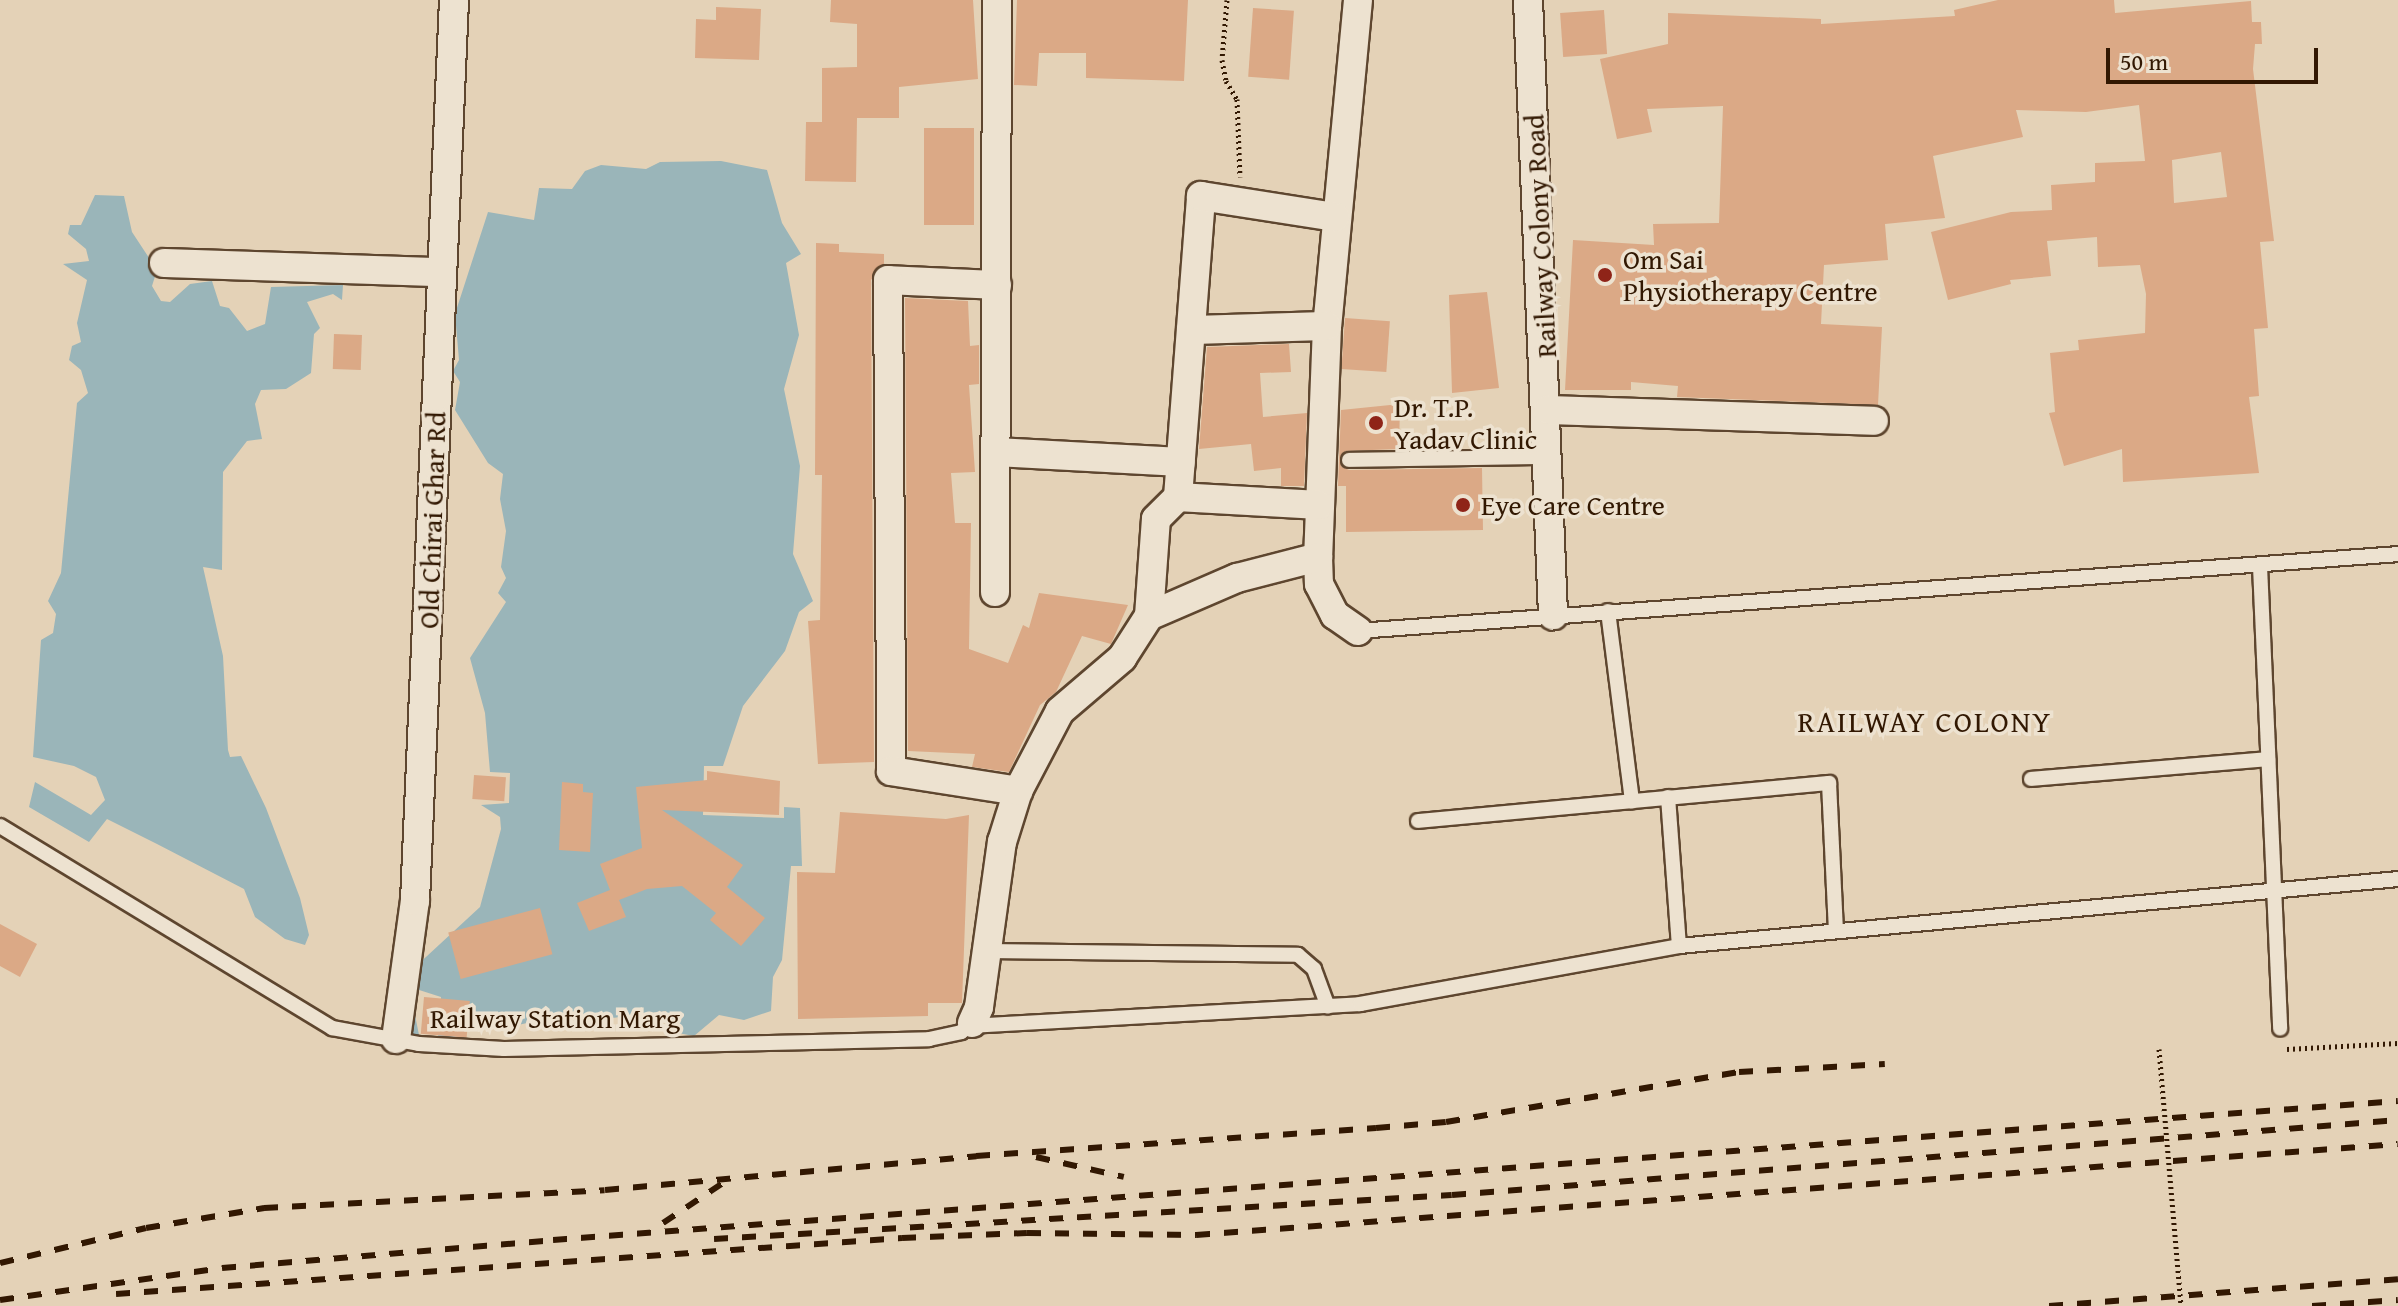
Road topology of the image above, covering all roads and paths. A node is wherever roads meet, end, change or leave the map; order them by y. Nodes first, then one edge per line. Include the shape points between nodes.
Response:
1 (454, 0) edge
2 (997, 0) edge
3 (1227, 0) edge
4 (1358, 0) edge
5 (1528, 0) edge
6 (1237, 202) junction
7 (1335, 217) junction
8 (164, 263) dead end
9 (442, 272) junction
10 (997, 285) junction
11 (1327, 326) junction
12 (1191, 330) junction
13 (1548, 410) junction
14 (1874, 421) dead end
15 (996, 452) junction
16 (1548, 457) junction
17 (1349, 460) dead end
18 (1181, 462) junction
19 (1178, 497) junction
20 (1319, 505) junction
21 (2398, 554) edge
22 (1318, 557) junction
23 (2260, 566) junction
24 (995, 592) dead end
25 (1608, 611) junction
26 (1553, 615) junction
27 (1149, 616) junction
28 (1358, 631) joint
29 (2268, 759) junction
30 (2031, 779) dead end
31 (1018, 791) junction
32 (1668, 797) junction
33 (1632, 801) junction
34 (1418, 821) dead end
35 (0, 826) edge
36 (2398, 879) edge
37 (2274, 891) junction
38 (1836, 931) junction
39 (1679, 946) junction
40 (987, 951) junction
41 (1328, 1007) junction
42 (970, 1024) junction
43 (2280, 1029) joint
44 (396, 1039) junction
45 (2398, 1043) edge
46 (2159, 1049) dead end
47 (2181, 1306) edge

1 - 9 street, Old Chirai Ghar Rd
2 - 10 street
3 - 6 path via 1222,60 1241,127
4 - 7 street
5 - 13 street, Railway Colony Road
6 - 7 street
6 - 12 street via 1201,196
7 - 11 street
8 - 9 street
9 - 44 street, Old Chirai Ghar Rd via 415,901
10 - 15 street
10 - 31 street via 888,280 891,771
11 - 12 street
11 - 20 street
12 - 18 street
13 - 14 street
13 - 16 street, Railway Colony Road
15 - 18 street
15 - 24 street
16 - 17 lane
16 - 26 street, Railway Colony Road
18 - 19 street
19 - 20 street
19 - 27 street via 1156,519
20 - 22 street
21 - 23 lane
22 - 27 street via 1237,578
22 - 28 street via 1319,584 1335,615
23 - 25 lane
23 - 29 lane
25 - 26 lane
25 - 33 lane
26 - 28 lane
27 - 31 street via 1122,658 1060,711
29 - 30 lane
29 - 37 lane
31 - 40 street via 1002,842
32 - 33 lane
32 - 38 lane via 1829,783
32 - 39 lane
33 - 34 lane
35 - 44 lane, Railway Station Marg via 310,1017 332,1028
36 - 37 lane, Railway Station Marg
37 - 38 lane, Railway Station Marg
37 - 43 lane
38 - 39 lane, Railway Station Marg
39 - 41 lane, Railway Station Marg
40 - 41 lane via 1298,955 1314,969
40 - 42 street
41 - 42 lane, Railway Station Marg
42 - 44 lane, Railway Station Marg via 929,1039 504,1049
43 - 45 path via 2284,1049
46 - 47 path, bridge

